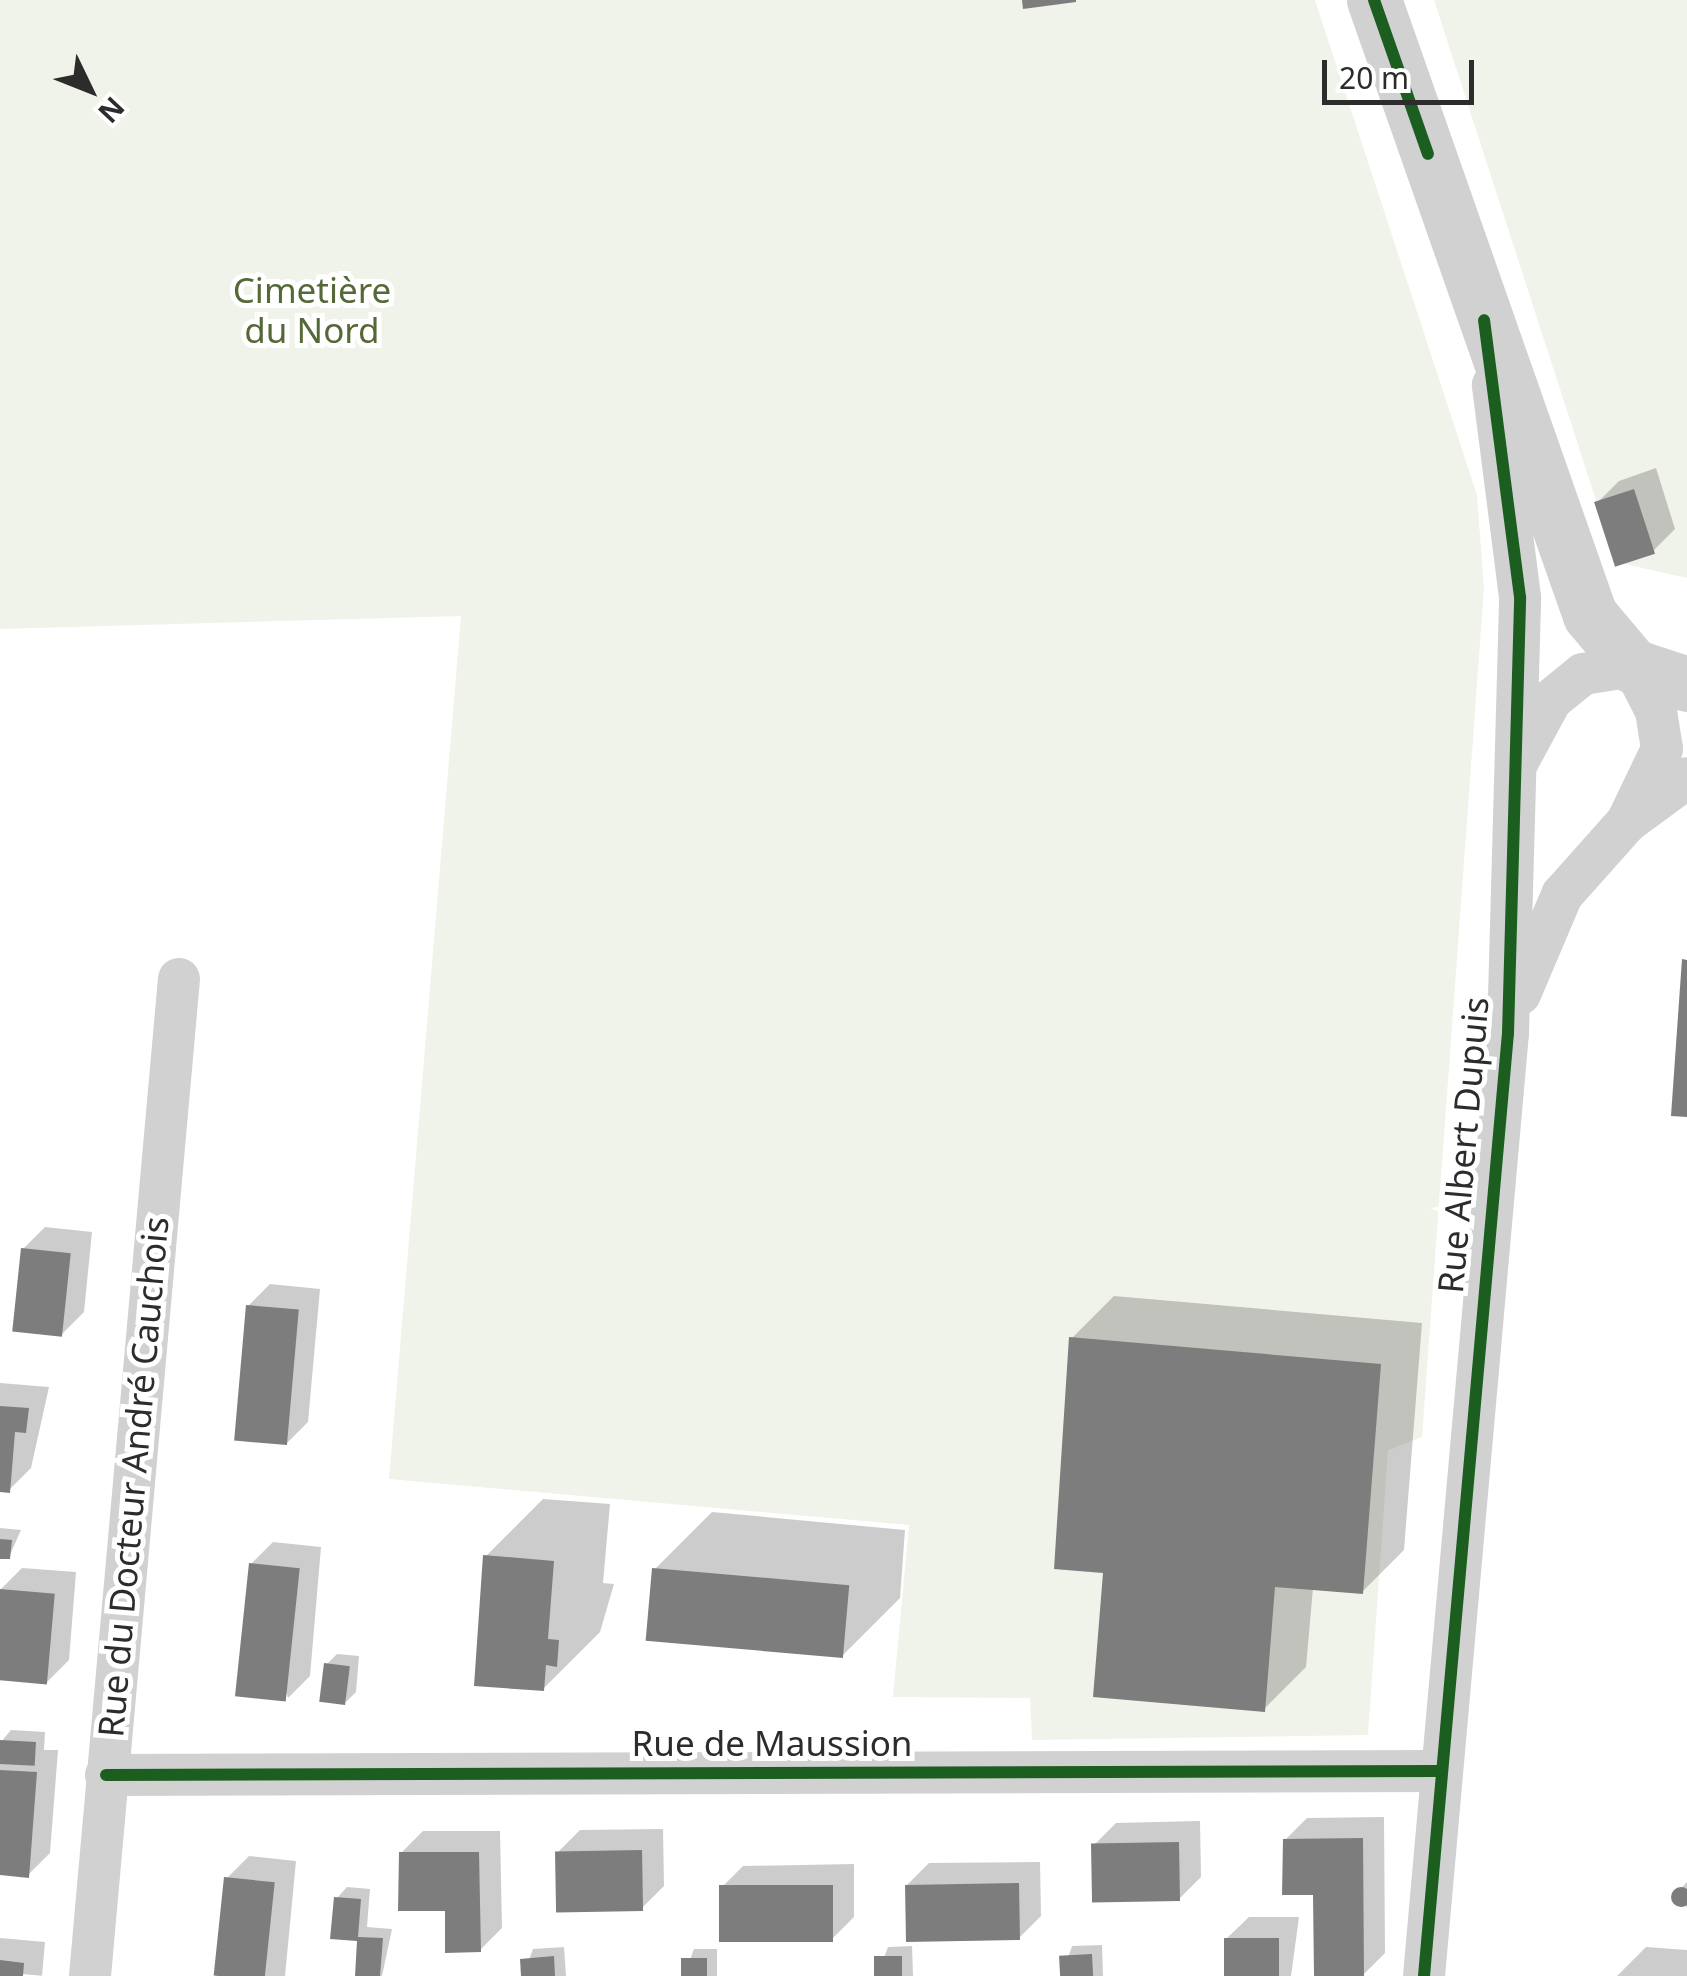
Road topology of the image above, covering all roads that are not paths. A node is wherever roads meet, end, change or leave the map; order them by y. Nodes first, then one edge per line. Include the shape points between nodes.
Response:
1 (1374, 0) edge
2 (1484, 320) junction
3 (1632, 666) junction
4 (1687, 684) edge
5 (1512, 772) junction
6 (1687, 778) edge
7 (1627, 822) junction
8 (180, 979) dead end
9 (1508, 1033) junction
10 (1438, 1771) junction
11 (106, 1775) junction
12 (90, 1976) edge
13 (1424, 1976) edge

1 - 2 street
2 - 3 street via 1590,615
2 - 5 street, Rue Albert Dupuis via 1520,596
3 - 4 street
3 - 5 street via 1583,674 1550,700
3 - 7 street, Rue Albert Dupuis via 1656,711 1662,749
5 - 9 street, Rue Albert Dupuis
6 - 7 street, Rue Albert Dupuis
7 - 9 street, Rue Albert Dupuis via 1562,895
8 - 11 street, Rue du Docteur André Cauchois
9 - 10 street, Rue Albert Dupuis
10 - 11 street, Rue de Maussion
10 - 13 street, Rue Albert Dupuis
11 - 12 street, Rue du Docteur André Cauchois

